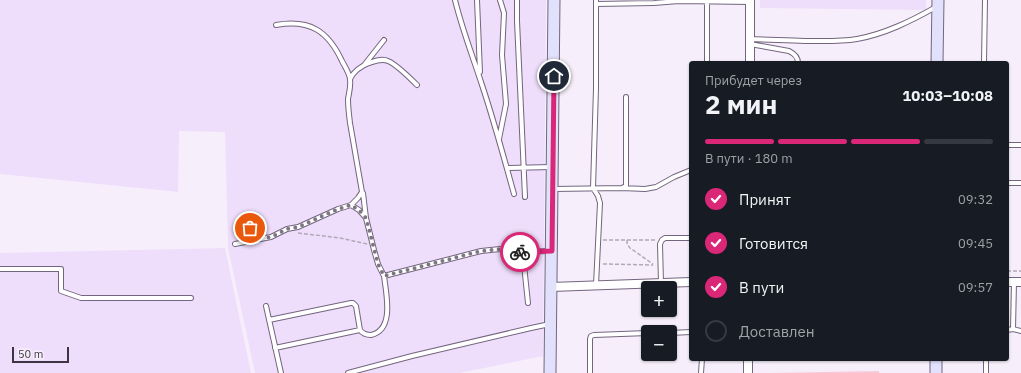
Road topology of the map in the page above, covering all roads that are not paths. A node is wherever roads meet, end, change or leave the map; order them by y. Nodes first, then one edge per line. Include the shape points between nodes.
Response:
1 (455, 0) edge
2 (477, 0) edge
3 (500, 0) edge
4 (517, 0) edge
5 (554, 0) edge
6 (985, 0) edge
7 (679, 1) edge
8 (750, 1) edge
9 (596, 2) edge
10 (707, 2) junction
11 (938, 3) edge
12 (276, 25) dead end
13 (384, 40) dead end
14 (750, 42) junction
15 (707, 61) edge
16 (750, 61) edge
17 (797, 61) edge
18 (937, 61) edge
19 (984, 61) edge
20 (365, 65) junction
21 (350, 79) junction
22 (480, 79) junction
23 (417, 85) dead end
24 (626, 97) dead end
25 (499, 139) junction
26 (1009, 145) edge
27 (1021, 145) edge
28 (552, 166) junction
29 (524, 167) junction
30 (507, 168) junction
31 (689, 171) edge
32 (1009, 183) edge
33 (1021, 183) edge
34 (593, 188) junction
35 (622, 188) junction
36 (552, 189) junction
37 (362, 192) junction
38 (514, 194) dead end
39 (525, 197) dead end
40 (351, 205) junction
41 (246, 217) dead end
42 (366, 218) junction
43 (265, 238) junction
44 (689, 238) edge
45 (235, 244) dead end
46 (552, 251) junction
47 (518, 252) junction
48 (0, 269) edge
49 (384, 276) junction
50 (661, 281) edge
51 (677, 282) edge
52 (689, 282) edge
53 (1014, 282) edge
54 (641, 284) edge
55 (596, 285) junction
56 (551, 287) junction
57 (191, 298) dead end
58 (528, 303) dead end
59 (266, 306) dead end
60 (269, 320) junction
61 (551, 324) junction
62 (360, 330) junction
63 (1009, 330) edge
64 (1013, 330) junction
65 (1021, 331) edge
66 (689, 332) edge
67 (641, 333) edge
68 (677, 333) edge
69 (275, 348) junction
70 (702, 361) edge
71 (748, 361) edge
72 (936, 361) edge
73 (986, 361) edge
74 (281, 373) edge
75 (348, 373) edge
76 (550, 373) edge
77 (590, 373) edge
78 (701, 373) edge
79 (748, 373) edge
80 (936, 373) edge
81 (986, 373) edge

1 - 22 lane
2 - 22 lane
3 - 25 lane via 504,13 502,55 506,104
4 - 29 lane
5 - 28 street
6 - 19 lane
7 - 9 lane
7 - 10 lane
8 - 10 lane
8 - 14 street
9 - 34 lane
10 - 15 lane
11 - 14 lane via 900,26 858,39
11 - 18 street
12 - 21 lane via 305,24 325,35 336,49
13 - 20 lane
14 - 16 street
14 - 17 lane via 793,53
20 - 21 lane
20 - 23 lane via 379,60 388,61
21 - 37 lane via 348,106
22 - 25 lane
24 - 35 lane via 626,186
25 - 30 lane
26 - 27 lane
28 - 29 lane
28 - 36 street
29 - 30 lane
29 - 39 lane
30 - 38 lane
31 - 35 lane via 656,187
32 - 33 lane
34 - 35 lane
34 - 36 lane
34 - 55 lane via 600,203
36 - 46 street
37 - 40 lane
37 - 42 lane
40 - 42 lane
40 - 43 lane
41 - 43 lane via 250,228
42 - 49 lane via 378,264
43 - 45 lane
44 - 50 lane via 665,238 661,242
46 - 47 lane
46 - 56 street
47 - 49 lane via 500,249 481,251
47 - 58 lane via 523,258
48 - 57 lane via 61,269 61,291 81,298
49 - 62 lane via 388,311 383,326 378,333 366,335
51 - 52 street
53 - 64 lane
54 - 55 street
55 - 56 street
56 - 61 street
59 - 60 lane
60 - 62 lane via 353,303 356,306
60 - 69 lane
61 - 75 lane
61 - 76 street
62 - 69 lane
63 - 64 lane
64 - 65 lane
66 - 68 lane
67 - 77 lane via 591,336
69 - 74 lane
70 - 78 lane
71 - 79 street
72 - 80 street
73 - 81 lane

